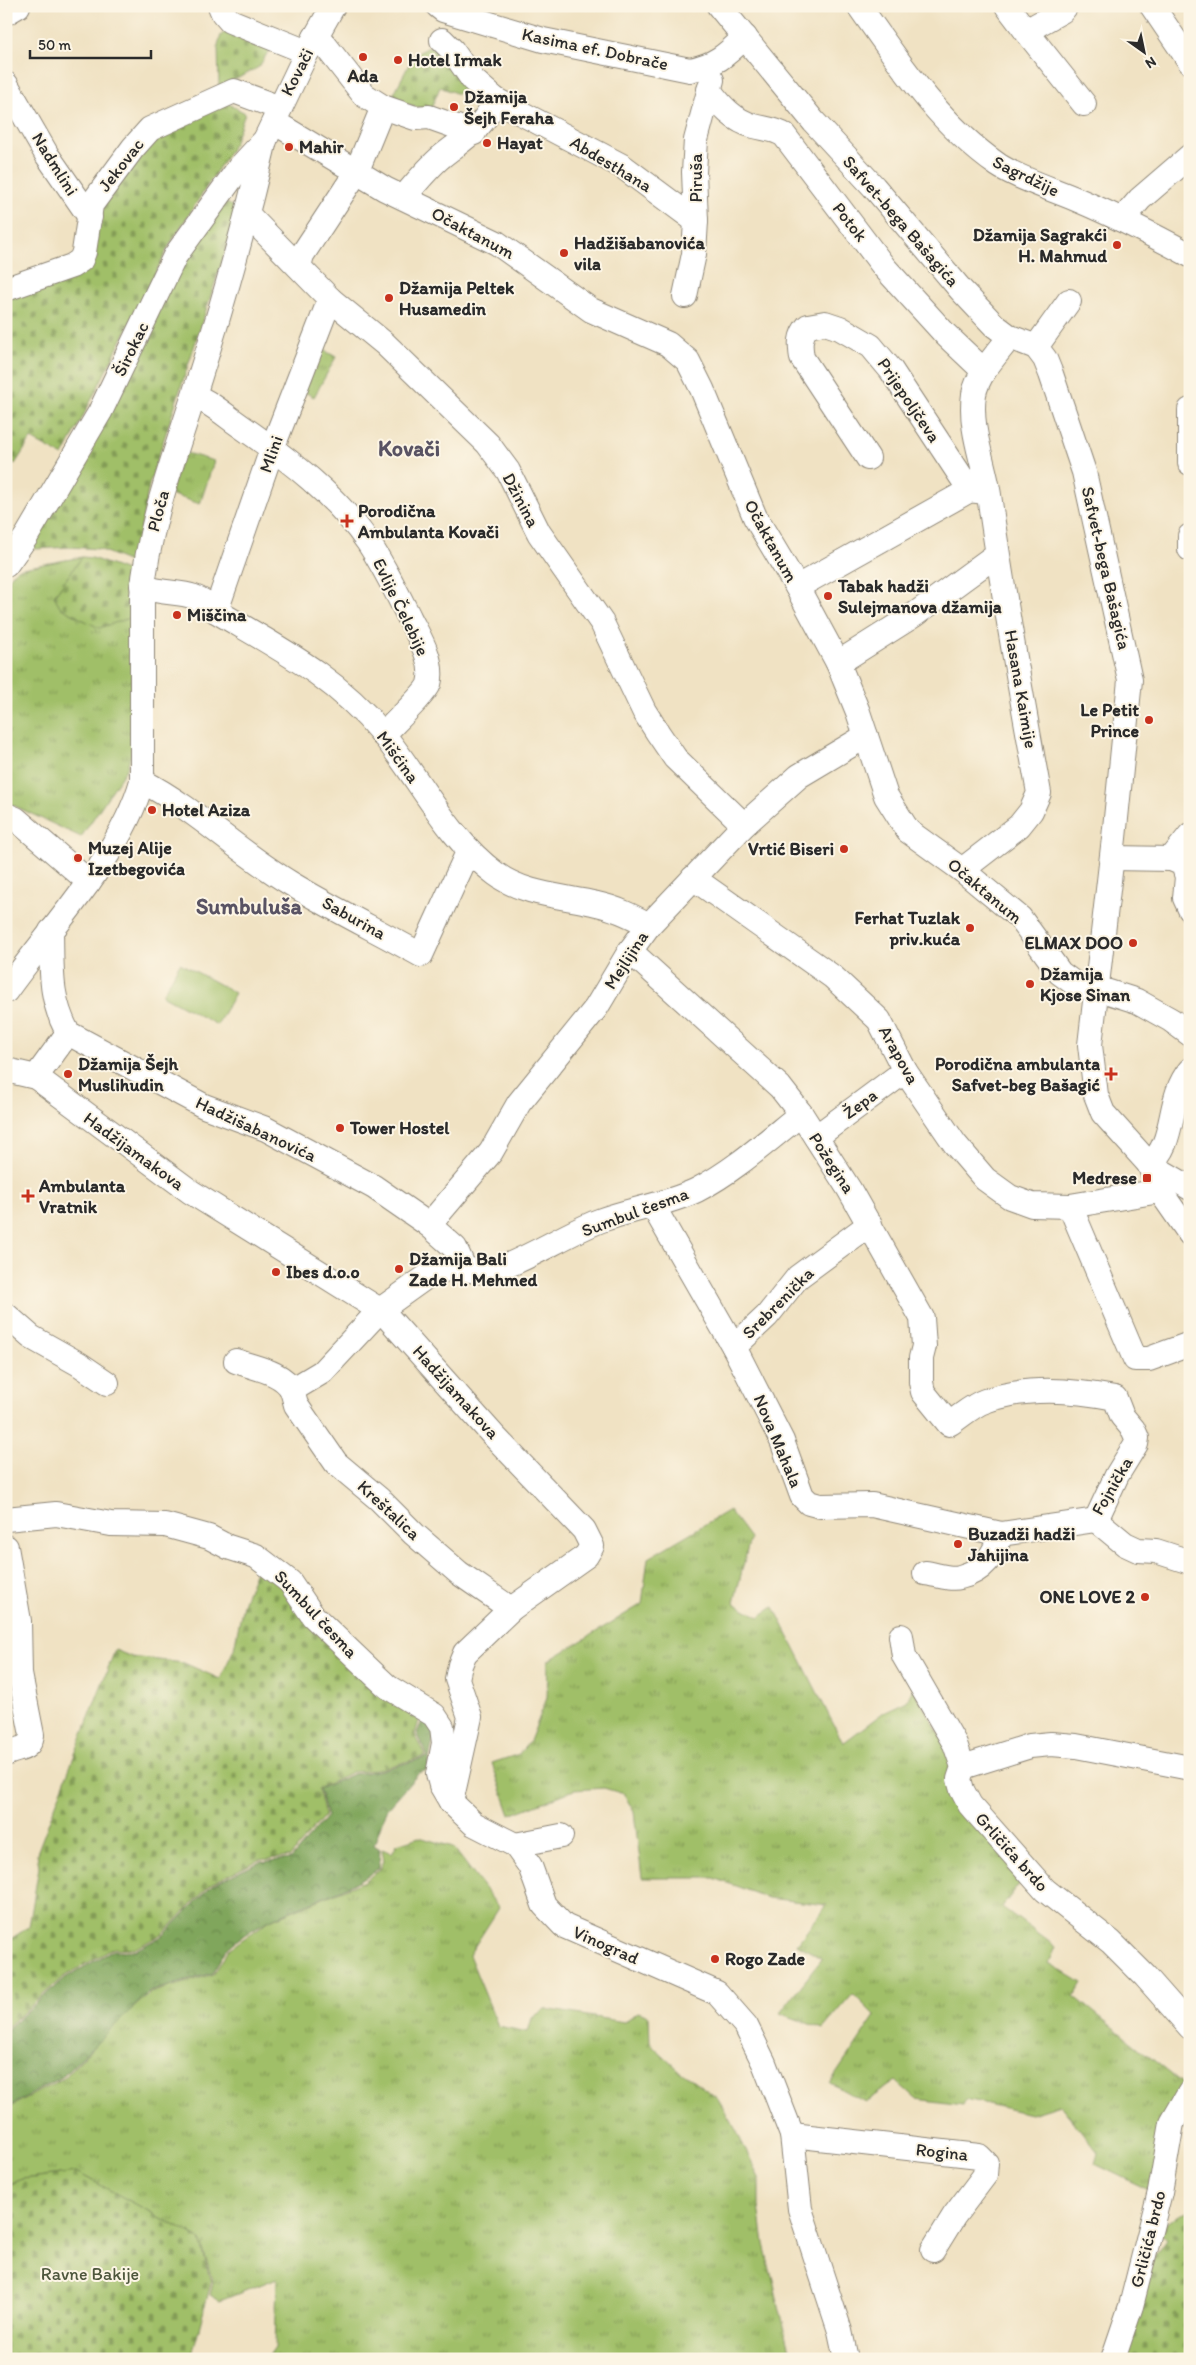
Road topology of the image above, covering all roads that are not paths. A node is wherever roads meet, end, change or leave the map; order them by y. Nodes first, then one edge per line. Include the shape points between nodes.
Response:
1 (18, 6) edge
2 (220, 6) edge
3 (333, 6) edge
4 (438, 6) edge
5 (719, 6) edge
6 (859, 6) edge
7 (1008, 6) edge
8 (1066, 6) edge
9 (1152, 6) edge
10 (6, 12) edge
11 (1026, 31) junction
12 (744, 36) junction
13 (442, 40) dead end
14 (311, 45) junction
15 (718, 62) junction
16 (1190, 62) edge
17 (6, 84) edge
18 (709, 90) junction
19 (496, 100) junction
20 (1084, 104) dead end
21 (383, 107) junction
22 (273, 123) junction
23 (474, 133) junction
24 (1190, 156) edge
25 (356, 173) junction
26 (404, 198) junction
27 (248, 214) junction
28 (90, 217) junction
29 (1122, 220) junction
30 (696, 221) junction
31 (1190, 255) edge
32 (299, 266) junction
33 (8, 285) edge
34 (685, 296) dead end
35 (330, 299) junction
36 (1068, 301) dead end
37 (1010, 337) junction
38 (1036, 347) junction
39 (984, 371) junction
40 (194, 396) junction
41 (1190, 410) edge
42 (272, 449) junction
43 (868, 458) dead end
44 (1190, 463) edge
45 (979, 491) junction
46 (1190, 536) edge
47 (1190, 550) edge
48 (996, 555) junction
49 (6, 565) edge
50 (142, 586) junction
51 (797, 587) junction
52 (216, 611) junction
53 (838, 663) junction
54 (383, 735) junction
55 (866, 736) junction
56 (142, 782) junction
57 (6, 815) edge
58 (744, 825) junction
59 (1190, 835) edge
60 (469, 850) junction
61 (1112, 858) junction
62 (1171, 859) junction
63 (962, 870) junction
64 (693, 878) junction
65 (89, 882) junction
66 (1190, 909) edge
67 (649, 925) junction
68 (51, 931) junction
69 (630, 951) junction
70 (1096, 988) junction
71 (6, 991) edge
72 (68, 1033) junction
73 (1190, 1034) edge
74 (6, 1070) edge
75 (1190, 1070) edge
76 (905, 1071) junction
77 (36, 1077) junction
78 (801, 1114) junction
79 (816, 1137) junction
80 (1149, 1164) junction
81 (1190, 1188) edge
82 (1160, 1191) junction
83 (653, 1206) junction
84 (1070, 1206) junction
85 (870, 1224) junction
86 (429, 1225) junction
87 (1190, 1234) edge
88 (462, 1268) junction
89 (380, 1310) junction
90 (6, 1315) edge
91 (1190, 1344) edge
92 (734, 1346) junction
93 (236, 1362) dead end
94 (107, 1383) dead end
95 (292, 1390) junction
96 (1115, 1398) joint
97 (6, 1518) edge
98 (1096, 1520) junction
99 (1002, 1534) junction
100 (6, 1547) edge
101 (1190, 1562) edge
102 (925, 1573) dead end
103 (511, 1609) junction
104 (901, 1636) dead end
105 (6, 1754) edge
106 (963, 1767) junction
107 (1190, 1768) edge
108 (451, 1802) junction
109 (561, 1836) dead end
110 (515, 1846) junction
111 (1190, 2027) edge
112 (1190, 2092) edge
113 (792, 2135) junction
114 (933, 2250) dead end
115 (846, 2359) edge
116 (1113, 2359) edge

1 - 10 street
2 - 14 street via 230,21
3 - 14 street, Kovači
4 - 15 street, Kasima ef. Dobrače via 543,40 690,70
5 - 12 street, Safvet-bega Bašagića
6 - 29 street, Sagrdžije via 906,73 968,142 1000,166
7 - 11 street
8 - 11 street
9 - 16 street
11 - 20 street
12 - 15 street, Kasima ef. Dobrače
12 - 37 street, Safvet-bega Bašagića via 814,122 961,290
13 - 19 street, Abdesthana via 473,80
14 - 21 street via 324,44 364,95
14 - 22 street, Kovači
15 - 18 street, Piruša
17 - 28 street, Nadmlini via 47,155
18 - 30 street, Piruša via 696,140
18 - 39 street, Potok via 720,105 741,122 784,135 884,267
19 - 23 street via 488,117
19 - 30 street, Abdesthana via 622,166
21 - 23 street via 415,118 428,117
21 - 25 street
22 - 25 street, Očaktanum
22 - 27 street, Ploča
22 - 28 street, Jekovac via 234,91 150,129 98,194 91,205
22 - 49 street, Širokac via 175,256 100,412
23 - 26 street via 439,158
24 - 29 street via 1140,199
25 - 26 street, Očaktanum
25 - 32 street via 302,255
26 - 51 street, Očaktanum via 497,242 591,310 668,344 688,362 755,517
27 - 32 street, Džinina
27 - 40 street, Ploča
28 - 33 street, Jekovac via 81,260 72,266
29 - 31 street, Sagrdžije
30 - 34 street, Piruša via 694,254
32 - 35 street, Džinina
35 - 42 street, Mlini
35 - 58 street, Džinina via 385,344 488,444 508,472 539,533 602,623 658,733 675,758
36 - 38 street
37 - 38 street, Safvet-bega Bašagića
37 - 39 street, Hasana Kaimije
38 - 61 street, Safvet-bega Bašagića via 1051,374 1084,472 1128,668 1129,693
39 - 45 street, Hasana Kaimije via 974,393
40 - 42 street, Evlije Čelebije
40 - 50 street, Ploča via 154,520
41 - 44 street
42 - 52 street, Mlini
42 - 54 street, Evlije Čelebije via 339,507 367,541 427,655 428,685
43 - 45 street, Prijepoljčeva via 802,358 802,334 808,326 826,323 871,346
45 - 48 street, Hasana Kaimije
45 - 51 street
46 - 47 street
48 - 53 street via 914,615
48 - 63 street, Hasana Kaimije via 1040,793 1019,826
50 - 52 street, Mišćina via 194,595
50 - 56 street, Ploča
51 - 53 street, Očaktanum
52 - 54 street, Mišćina via 311,667 357,704
53 - 55 street, Očaktanum
54 - 60 street, Mišćina
55 - 58 street, Mejlijina via 799,776
55 - 63 street, Očaktanum via 886,796 908,831
56 - 60 street, Saburina via 199,816 290,883 421,955
56 - 65 street, Ploča via 136,806
57 - 65 street via 16,819
58 - 64 street, Mejlijina
59 - 62 street
60 - 67 street, Mišćina via 496,874 516,884 621,911
61 - 62 street
61 - 70 street, Safvet-bega Bašagića
62 - 66 street via 1183,864 1187,877 1185,898
63 - 70 street, Očaktanum via 1020,918 1060,973 1078,986
64 - 67 street, Mejlijina
64 - 76 street, Arapova via 833,977 879,1020
65 - 68 street, Ploča
67 - 69 street, Mejlijina
68 - 71 street, Ploča
68 - 72 street via 52,990
69 - 78 street, Požegina via 780,1087
69 - 86 street, Mejlijina via 596,1008 519,1102 491,1152
70 - 73 street, Očaktanum via 1138,1001
70 - 80 street, Safvet-bega Bašagića via 1090,1045 1096,1095 1102,1113
72 - 77 street
72 - 86 street, Hadžišabanovića via 204,1106 266,1129 374,1187
74 - 77 street, Hadžijamakova
75 - 80 street via 1177,1089 1163,1149
76 - 79 street, Žepa
76 - 84 street, Arapova via 955,1144 985,1179 1010,1197 1032,1205
77 - 89 street, Hadžijamakova via 191,1192
78 - 79 street, Požegina
78 - 83 street, Sumbul česma via 729,1171 695,1190
79 - 85 street, Požegina
80 - 81 street
80 - 82 street, Safvet-bega Bašagića
82 - 84 street, Arapova
82 - 87 street, Safvet-bega Bašagića
83 - 88 street, Sumbul česma via 598,1222 496,1270
83 - 92 street, Nova Mahala
84 - 91 street via 1136,1359 1149,1359
85 - 92 street, Srebrenička via 798,1277 767,1316
85 - 96 street, Požegina via 922,1318 923,1392 949,1424 984,1401 1032,1391 1076,1391
86 - 88 street, Hadžišabanovića via 455,1248
88 - 89 street, Sumbul česma via 428,1275
89 - 95 street, Sumbul česma via 322,1372
89 - 103 street, Hadžijamakova via 589,1537 592,1546 586,1556
90 - 94 street via 31,1337
92 - 99 street, Nova Mahala via 782,1441 802,1496 810,1503 820,1506 872,1505
93 - 95 street via 276,1375
95 - 103 street, Kreštalica via 296,1405 336,1463 459,1573
96 - 98 street, Fojnička via 1122,1416 1138,1438
97 - 108 street, Sumbul česma via 56,1514 111,1524 165,1525 210,1537 256,1556 290,1582 318,1621 388,1687 434,1715 442,1728 444,1744 438,1774
98 - 99 street, Fojnička
98 - 101 street via 1124,1544
99 - 102 street via 994,1553 976,1570 959,1578
100 - 105 street via 19,1621 20,1674 32,1735 25,1748
103 - 108 street, Hadžijamakova via 465,1653 460,1665 457,1679 470,1717
104 - 106 street, Grličića brdo via 904,1656 956,1744
106 - 107 street via 1030,1746 1051,1744
106 - 111 street, Grličića brdo via 959,1779 970,1805 1024,1869 1045,1890 1111,1942
108 - 110 street, Vinograd via 474,1824
109 - 110 street
110 - 113 street, Vinograd via 530,1866 544,1905 564,1926 717,1993 746,2026
112 - 116 street, Grličića brdo via 1172,2123 1160,2192 1131,2306
113 - 114 street, Rogina via 979,2156 986,2163 985,2175
113 - 115 street via 800,2209

